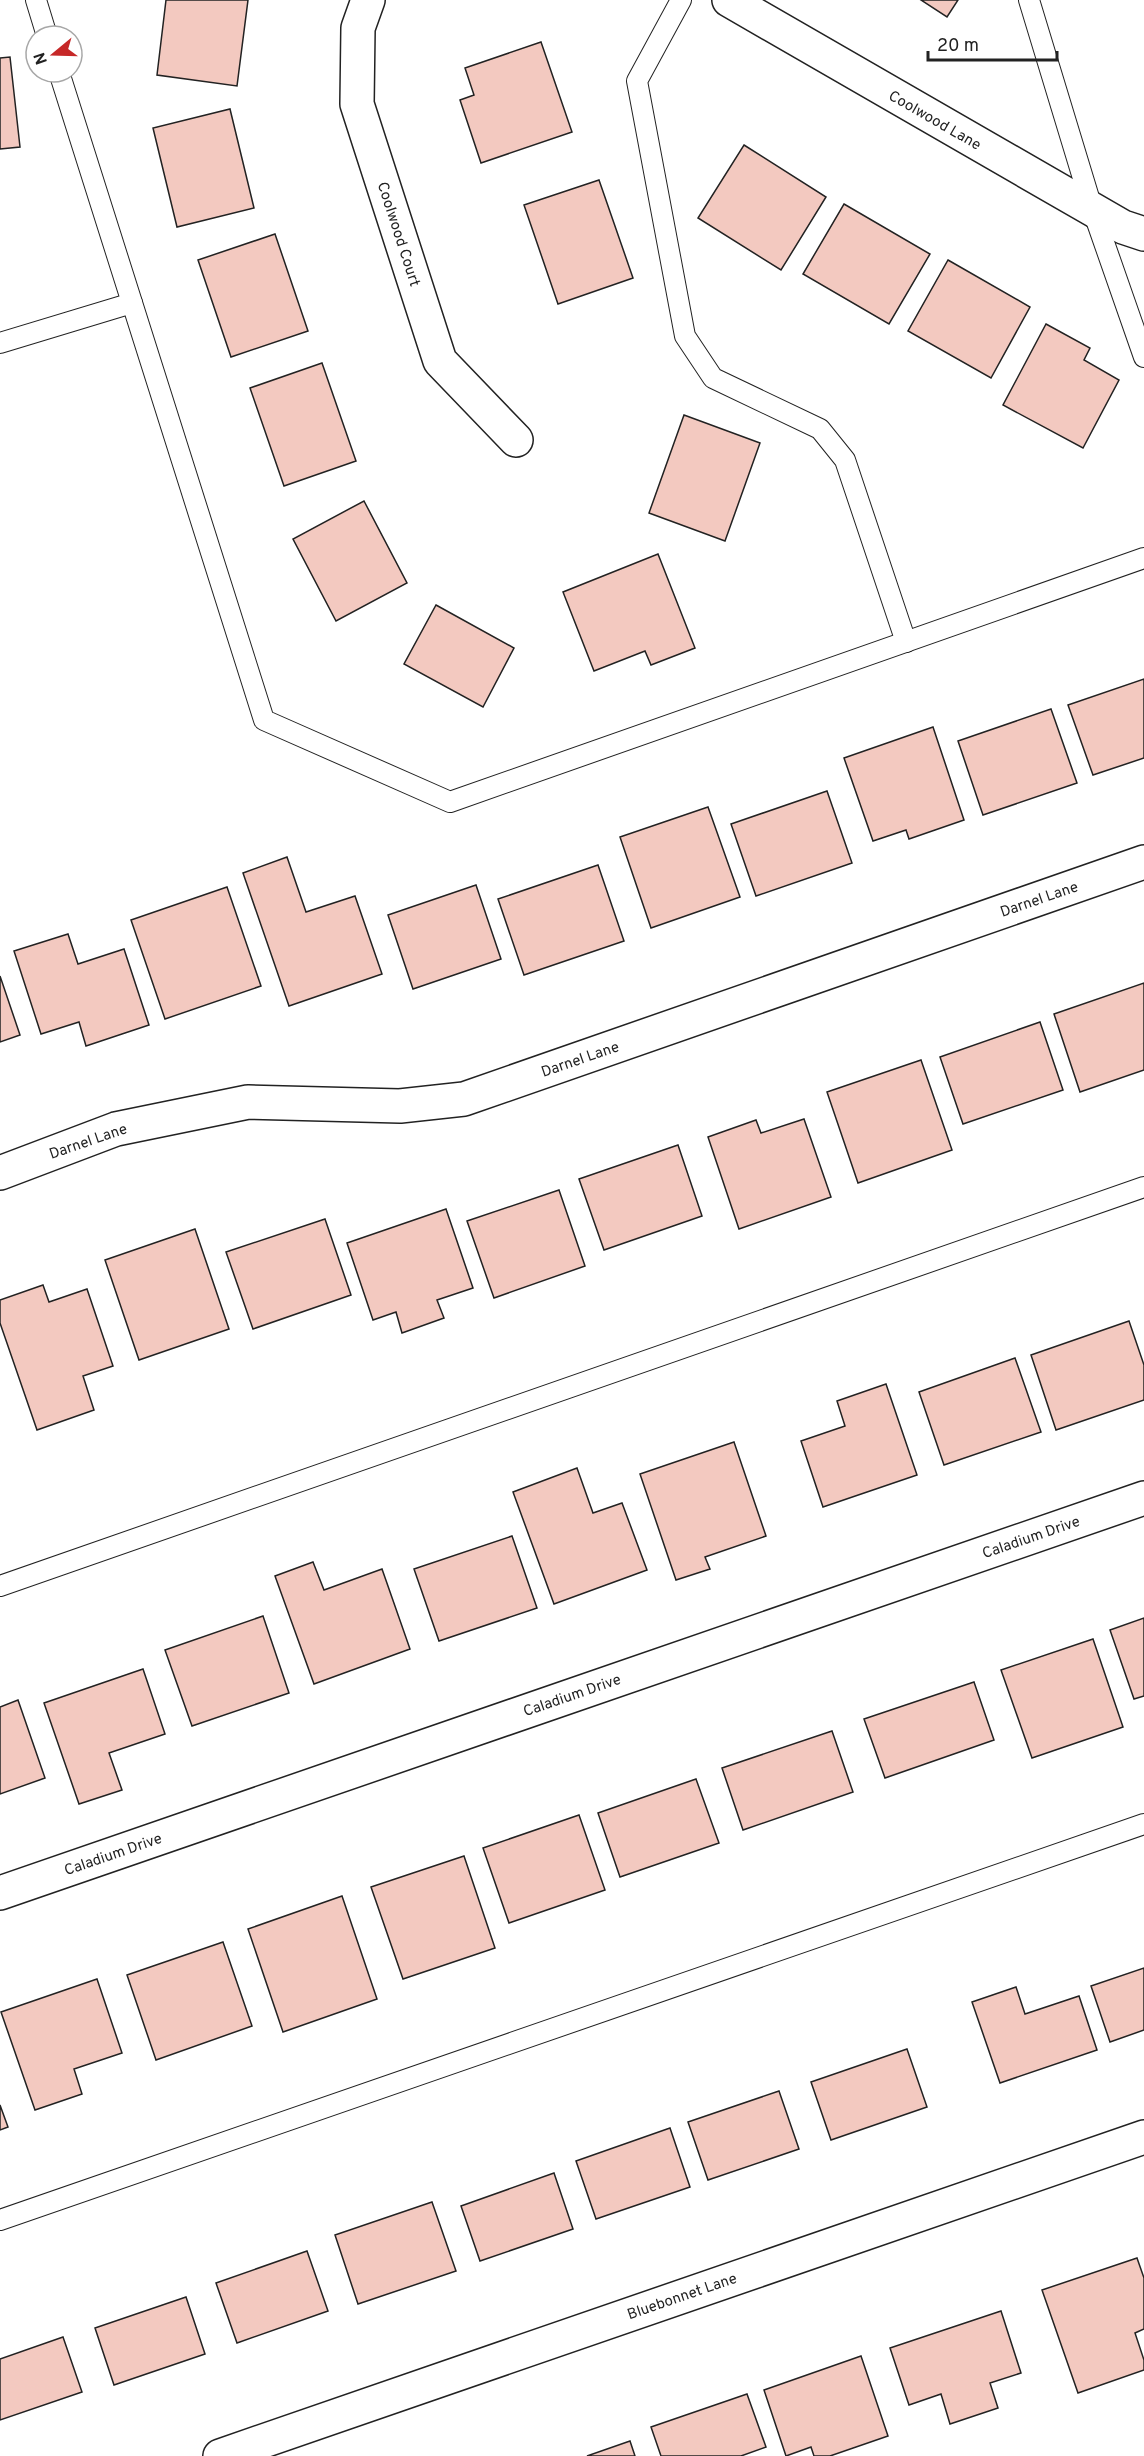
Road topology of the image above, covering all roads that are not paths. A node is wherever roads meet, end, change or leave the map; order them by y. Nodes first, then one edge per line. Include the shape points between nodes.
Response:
1 (36, 0) edge
2 (368, 0) edge
3 (681, 0) edge
4 (729, 0) edge
5 (1029, 0) edge
6 (44, 24) edge
7 (63, 84) edge
8 (1094, 210) junction
9 (1144, 234) edge
10 (132, 303) junction
11 (0, 344) edge
12 (1144, 357) edge
13 (516, 440) dead end
14 (1144, 558) edge
15 (906, 642) junction
16 (1144, 862) edge
17 (0, 1173) edge
18 (1144, 1187) edge
19 (1144, 1498) edge
20 (0, 1586) edge
21 (1144, 1824) edge
22 (0, 1893) edge
23 (1144, 2137) edge
24 (0, 2220) edge
25 (220, 2456) edge

1 - 6 lane
2 - 13 street, Coolwood Court via 358,28 357,104 440,361
3 - 15 lane via 637,81 685,336 713,378 820,429 845,460
4 - 8 street, Coolwood Lane
5 - 8 lane
7 - 10 lane
8 - 9 street, Coolwood Lane
8 - 12 lane
10 - 11 lane
10 - 15 lane via 264,720 450,802
14 - 15 lane
16 - 17 street, Darnel Lane via 464,1099 400,1106 248,1102 116,1129
18 - 20 lane
19 - 22 street, Caladium Drive
21 - 24 lane
23 - 25 street, Bluebonnet Lane

